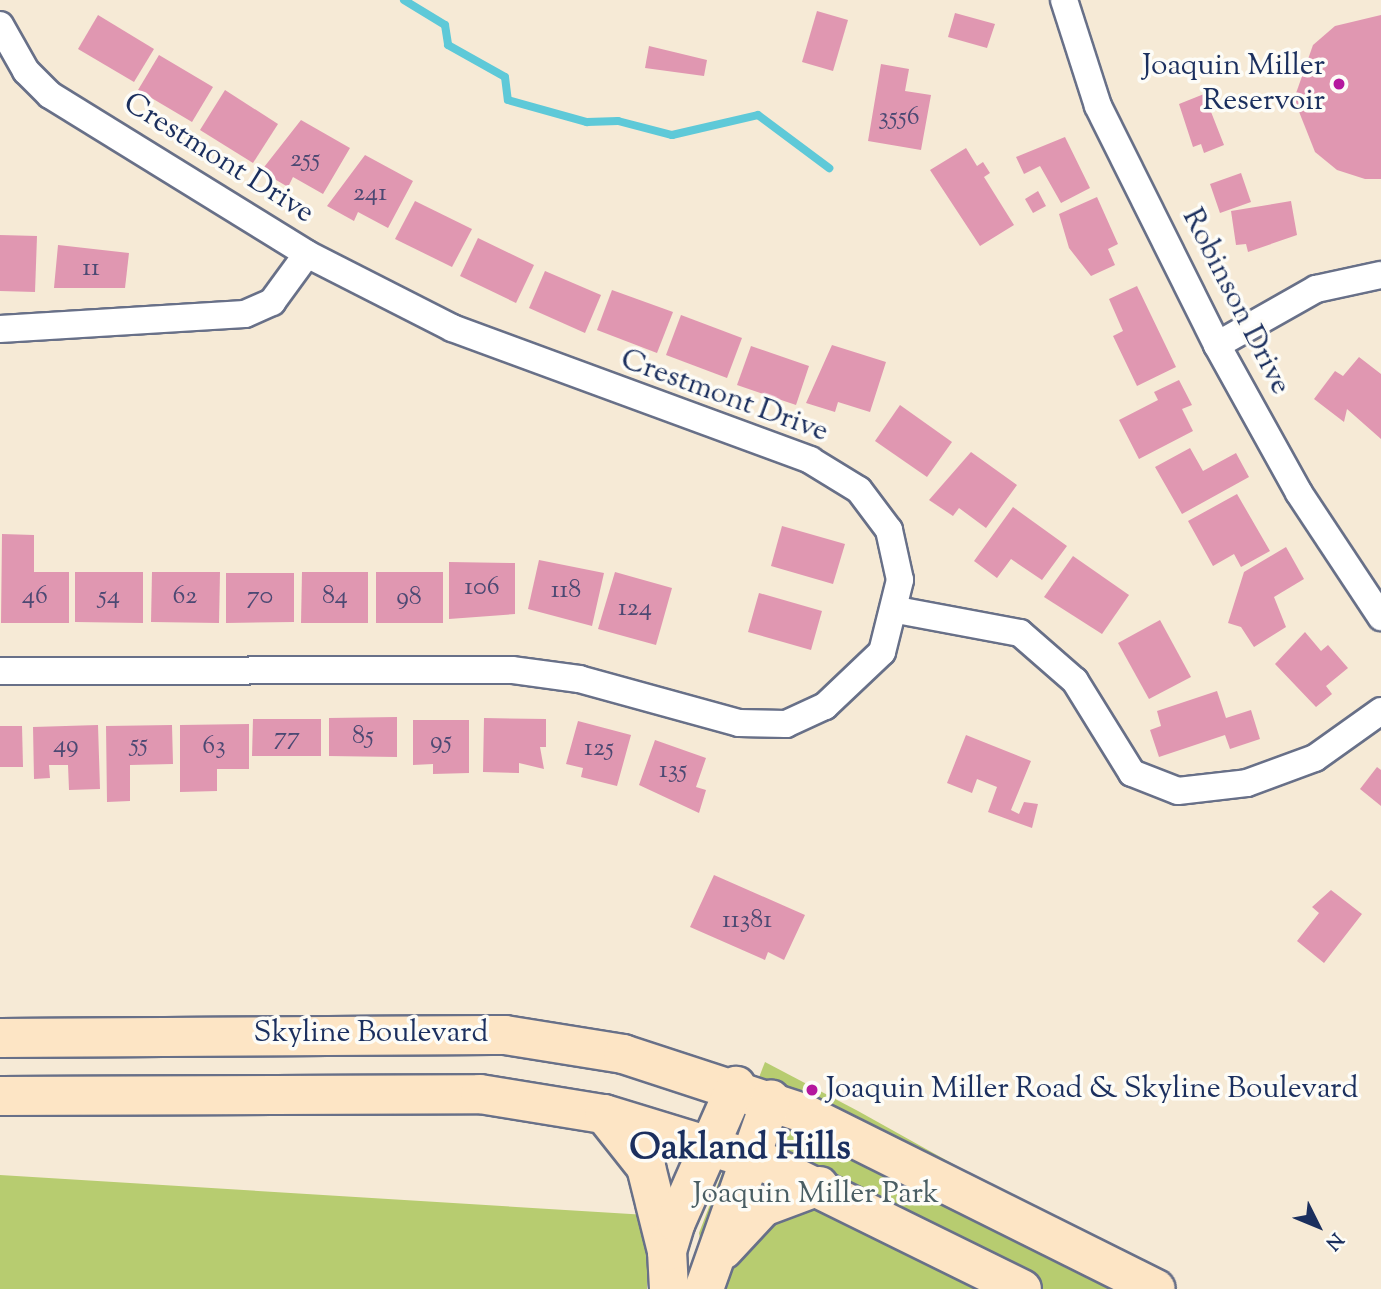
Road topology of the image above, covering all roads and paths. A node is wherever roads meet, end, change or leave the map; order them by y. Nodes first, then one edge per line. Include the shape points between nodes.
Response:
1 (1064, 0) edge
2 (0, 26) edge
3 (307, 254) junction
4 (1381, 275) edge
5 (0, 329) edge
6 (1217, 345) junction
7 (897, 610) junction
8 (1381, 617) edge
9 (0, 671) edge
10 (1381, 711) edge
11 (0, 1038) edge
12 (736, 1086) junction
13 (0, 1096) edge
14 (771, 1100) junction
15 (604, 1114) junction
16 (732, 1150) junction
17 (819, 1186) junction
18 (667, 1251) junction
19 (709, 1276) edge
20 (668, 1289) edge
21 (1022, 1289) edge
22 (1156, 1289) edge

1 - 6 street, Robinson Drive via 1098,106
2 - 3 street, Crestmont Drive via 26,71 50,95
3 - 5 street via 272,302 245,314
3 - 7 street, Crestmont Drive via 452,328 820,466 859,490 889,530 900,580
4 - 6 street via 1316,289
6 - 8 street, Robinson Drive via 1313,516
7 - 9 street, Crestmont Drive via 882,652 857,681 825,706 786,724 739,723 579,679 512,670
7 - 10 street via 1020,633 1075,681 1132,773 1178,791 1247,783 1315,758
11 - 12 main road, Skyline Boulevard via 505,1035 623,1054
12 - 14 main road, Skyline Boulevard
12 - 16 main road
13 - 15 main road, Skyline Boulevard via 480,1094
14 - 16 main road
14 - 22 main road, Skyline Boulevard
15 - 16 main road, Skyline Boulevard
15 - 18 main road via 646,1167
16 - 17 main road, Skyline Boulevard
16 - 18 main road
16 - 19 main road
17 - 19 main road via 763,1207
17 - 21 main road, Skyline Boulevard
18 - 20 main road

